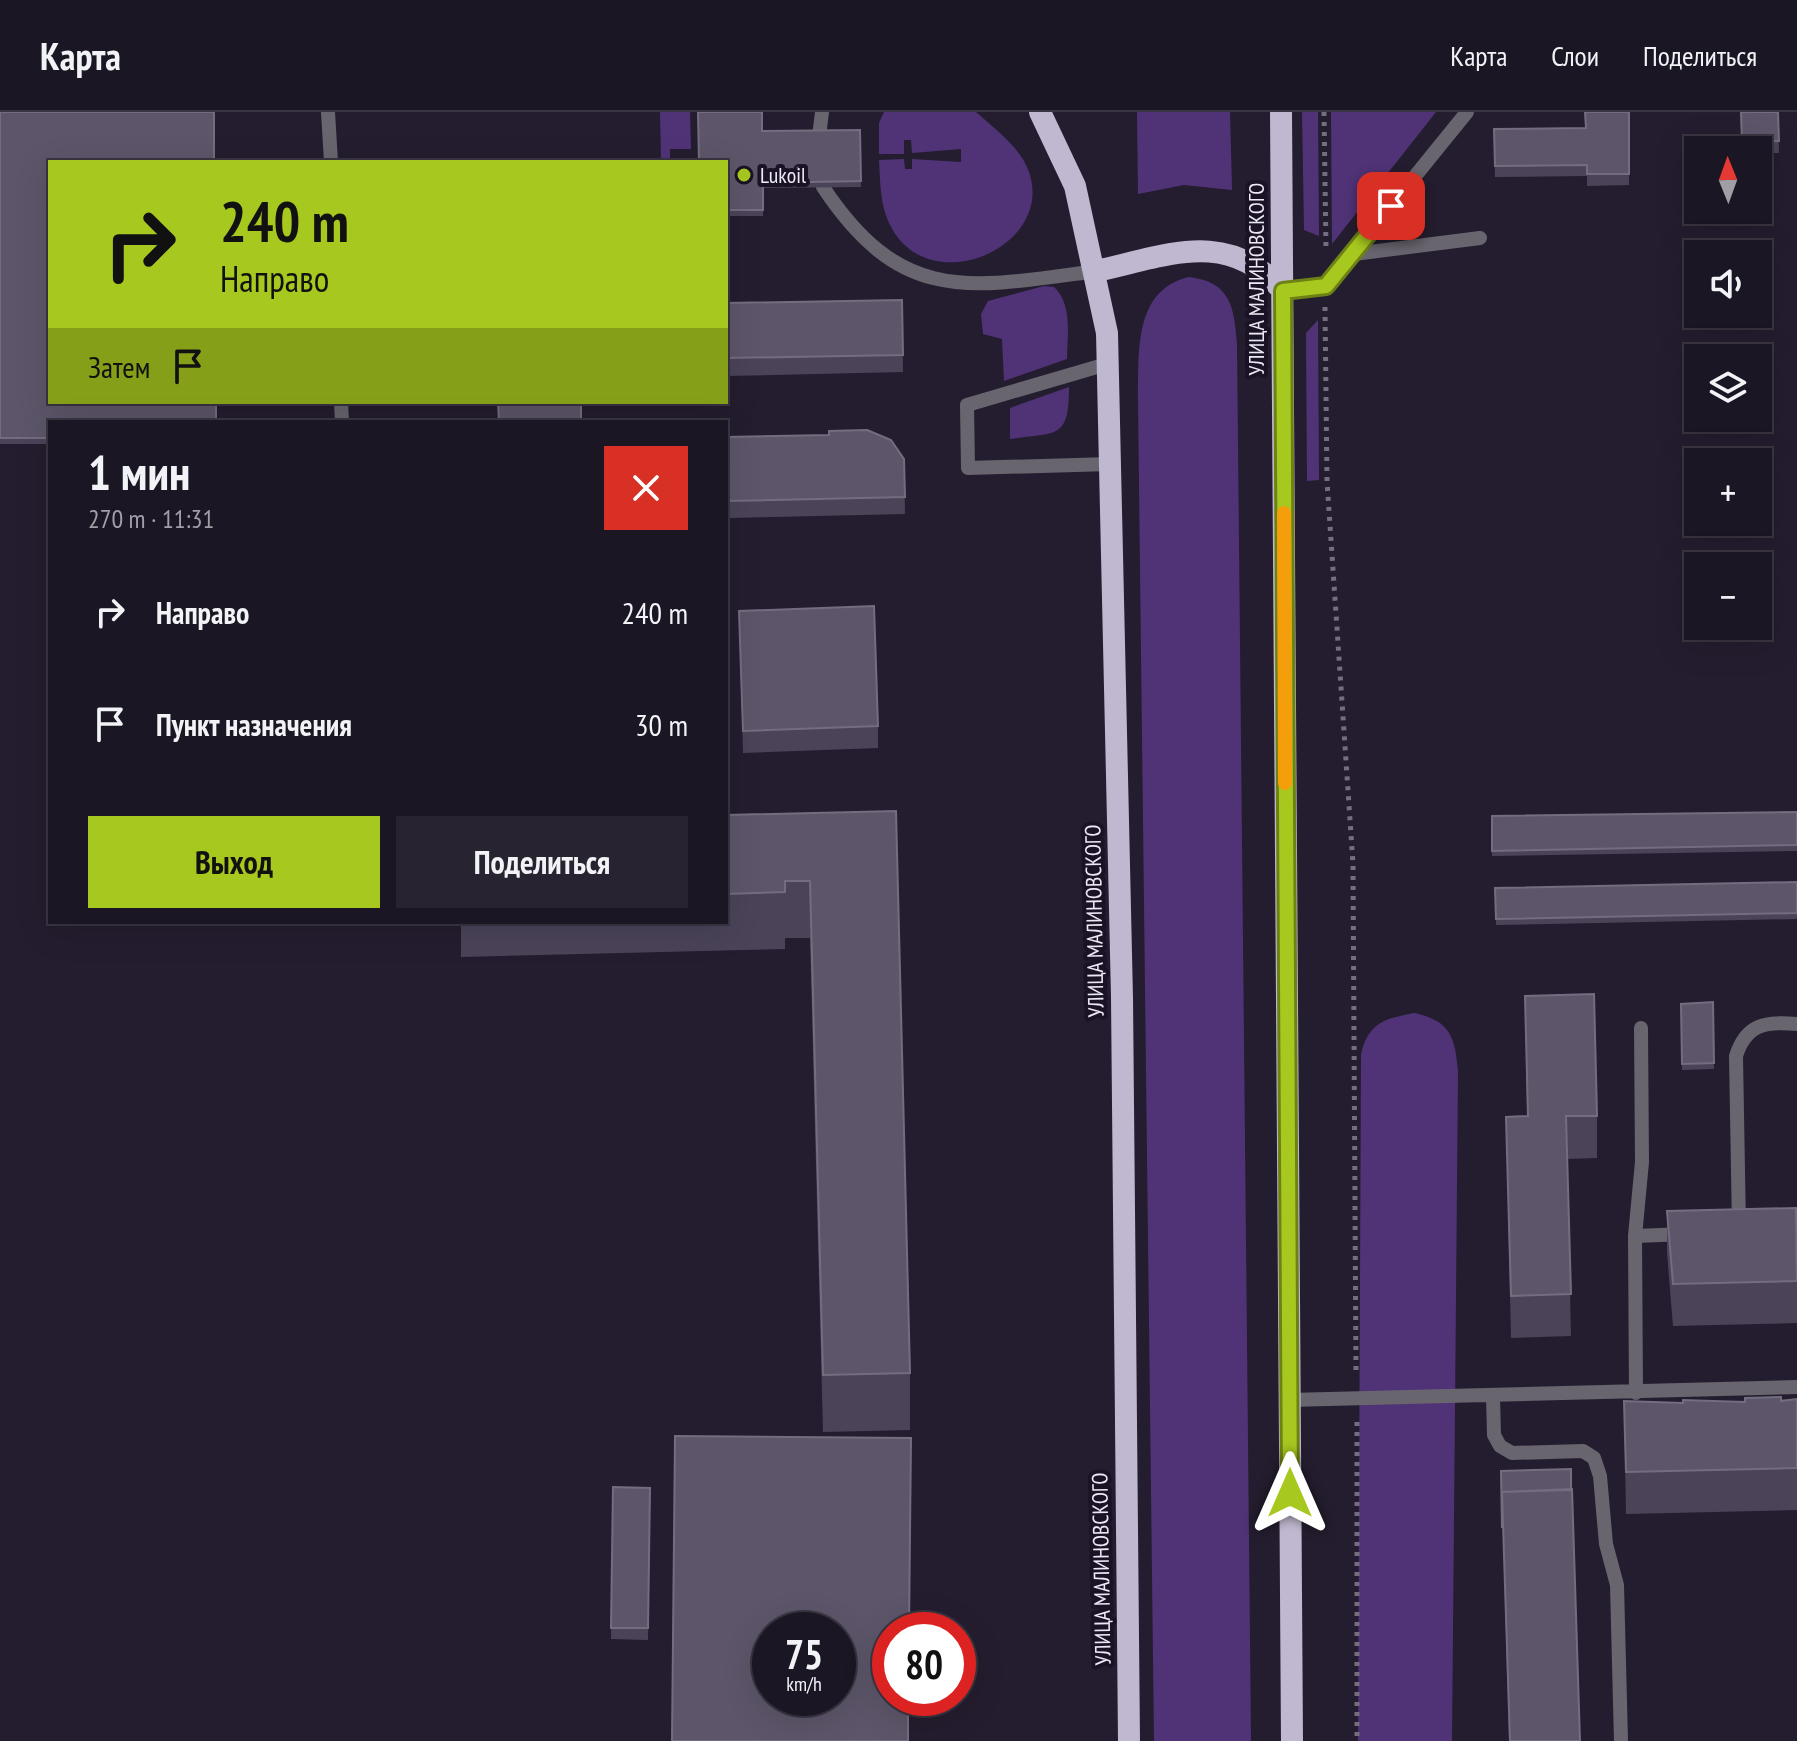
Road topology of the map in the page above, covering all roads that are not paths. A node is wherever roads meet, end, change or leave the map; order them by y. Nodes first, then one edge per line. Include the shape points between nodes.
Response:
1 (328, 112) edge
2 (822, 112) edge
3 (1040, 112) edge
4 (1281, 112) edge
5 (1467, 112) edge
6 (819, 137) edge
7 (331, 160) edge
8 (823, 187) edge
9 (1480, 238) dead end
10 (1354, 254) junction
11 (1096, 271) junction
12 (1283, 291) junction
13 (1107, 364) junction
14 (1110, 464) junction
15 (1797, 1024) edge
16 (1641, 1028) dead end
17 (1635, 1236) junction
18 (1797, 1387) edge
19 (1636, 1393) junction
20 (1493, 1396) junction
21 (1289, 1400) junction
22 (1129, 1741) edge
23 (1292, 1741) edge
24 (1621, 1741) edge

1 - 7 lane
2 - 6 lane
3 - 11 highway, УЛИЦА МАЛИНОВСКОГО via 1075,186
4 - 12 highway, УЛИЦА МАЛИНОВСКОГО
5 - 10 lane
8 - 11 lane via 846,222 874,249 903,270 928,278 979,284
9 - 10 lane
10 - 12 lane via 1326,286
11 - 12 highway via 1186,251 1215,253 1243,257
11 - 13 highway, УЛИЦА МАЛИНОВСКОГО
12 - 21 highway, УЛИЦА МАЛИНОВСКОГО
13 - 14 highway, УЛИЦА МАЛИНОВСКОГО
13 - 14 lane via 967,405 968,468
14 - 22 highway, УЛИЦА МАЛИНОВСКОГО via 1122,998
15 - 17 lane via 1759,1026 1741,1038 1736,1056 1732,1233
16 - 17 lane via 1642,1162
17 - 19 lane
18 - 19 lane
19 - 20 lane
20 - 21 lane
20 - 24 lane via 1494,1435 1500,1446 1512,1453 1583,1451 1594,1458 1617,1585
21 - 23 highway, УЛИЦА МАЛИНОВСКОГО

